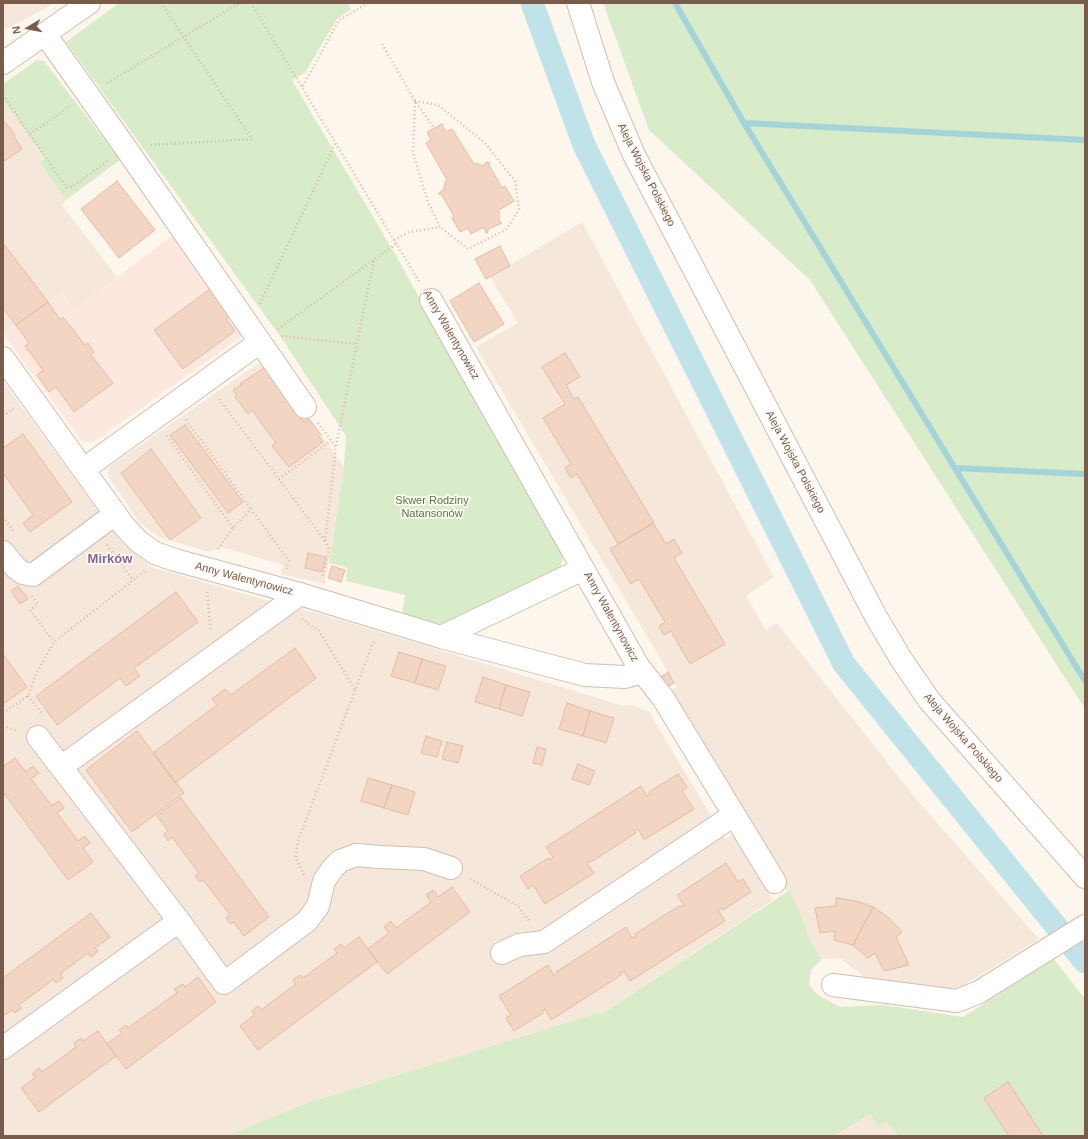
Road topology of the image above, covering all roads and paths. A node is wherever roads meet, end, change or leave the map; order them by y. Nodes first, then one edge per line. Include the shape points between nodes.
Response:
1 (89, 3) edge
2 (161, 3) edge
3 (240, 3) edge
4 (251, 3) edge
5 (368, 3) edge
6 (578, 3) edge
7 (45, 34) junction
8 (182, 37) junction
9 (382, 44) dead end
10 (3, 64) edge
11 (303, 86) junction
12 (3, 95) edge
13 (88, 95) junction
14 (414, 101) junction
15 (434, 128) dead end
16 (30, 134) junction
17 (335, 143) junction
18 (126, 147) junction
19 (440, 227) junction
20 (394, 240) junction
21 (396, 244) junction
22 (374, 260) junction
23 (431, 300) joint
24 (260, 335) junction
25 (357, 344) junction
26 (3, 358) edge
27 (216, 396) dead end
28 (305, 407) joint
29 (184, 418) dead end
30 (164, 432) dead end
31 (331, 441) junction
32 (336, 447) junction
33 (84, 469) junction
34 (279, 479) junction
35 (251, 509) junction
36 (115, 514) junction
37 (233, 528) junction
38 (325, 541) junction
39 (106, 543) dead end
40 (217, 551) dead end
41 (3, 552) edge
42 (148, 568) dead end
43 (583, 569) junction
44 (286, 572) dead end
45 (133, 580) junction
46 (206, 587) dead end
47 (30, 593) dead end
48 (308, 597) junction
49 (382, 618) junction
50 (441, 637) junction
51 (54, 642) junction
52 (215, 657) junction
53 (643, 672) junction
54 (3, 713) edge
55 (38, 737) dead end
56 (61, 767) junction
57 (734, 815) junction
58 (451, 868) joint
59 (1085, 877) edge
60 (774, 882) dead end
61 (318, 906) junction
62 (179, 921) junction
63 (1085, 926) edge
64 (544, 942) junction
65 (502, 953) dead end
66 (833, 985) dead end
67 (3, 1048) edge

1 - 7 street
2 - 8 path
3 - 8 path
4 - 11 path, Anny Walentynowicz
5 - 11 path via 339,20
6 - 59 street, Aleja Wojska Polskiego via 603,82 634,155 875,615 930,700
7 - 10 street
7 - 13 street
8 - 13 path
8 - 18 path via 252,139
9 - 14 path
11 - 17 path, Anny Walentynowicz
12 - 16 path
13 - 16 path
13 - 18 street
14 - 15 path
14 - 19 path via 413,153 428,202
14 - 19 path via 438,105 484,142 515,181 519,209 507,229 468,249
16 - 18 path via 66,187 72,187
17 - 20 path, Anny Walentynowicz
17 - 24 path
18 - 24 street
19 - 20 path via 409,232
20 - 21 path, Anny Walentynowicz
21 - 22 path
21 - 23 path, Anny Walentynowicz
22 - 24 path
22 - 25 path
23 - 43 street, Anny Walentynowicz
24 - 25 path
24 - 28 street
24 - 33 street
25 - 32 path
26 - 33 street, Anny Walentynowicz
27 - 34 path
28 - 31 path
29 - 35 path
30 - 37 path
31 - 32 path
31 - 34 path
32 - 38 path
33 - 36 street, Anny Walentynowicz
34 - 38 path
35 - 37 path
35 - 44 path via 289,561
36 - 41 street via 33,575 16,568
36 - 48 street, Anny Walentynowicz via 138,541 165,557
37 - 40 path
38 - 48 path via 329,551
39 - 45 path
42 - 45 path
43 - 50 street
43 - 53 street, Anny Walentynowicz
45 - 51 path
46 - 52 path
47 - 51 path via 38,604 30,610
48 - 49 street, Anny Walentynowicz
48 - 52 street
49 - 50 street, Anny Walentynowicz
49 - 61 path via 298,841 296,858
50 - 53 street, Anny Walentynowicz via 585,675 625,677
51 - 54 path via 36,674 28,696
52 - 56 street
53 - 57 street, Anny Walentynowicz via 663,698
55 - 56 street
56 - 62 street
57 - 60 street, Anny Walentynowicz
57 - 64 street
58 - 61 street via 424,860 356,856 340,861 333,868 324,881
58 - 64 path via 518,906
61 - 62 street via 307,921 224,984
62 - 67 street
63 - 66 street via 979,992 957,1001
64 - 65 street via 519,945

